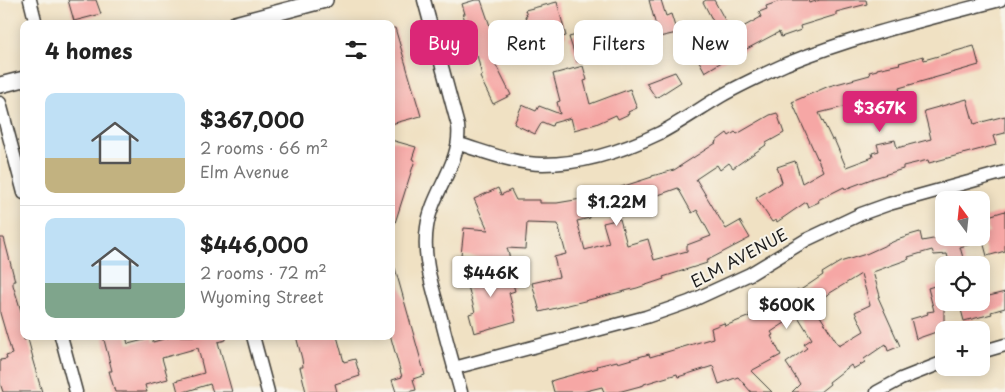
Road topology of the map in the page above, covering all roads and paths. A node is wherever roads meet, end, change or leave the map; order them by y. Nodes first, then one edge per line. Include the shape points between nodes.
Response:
1 (30, 0) edge
2 (424, 0) edge
3 (1000, 0) edge
4 (321, 1) edge
5 (35, 20) edge
6 (250, 20) edge
7 (20, 80) edge
8 (0, 85) edge
9 (0, 103) edge
10 (459, 144) junction
11 (1005, 172) edge
12 (20, 178) edge
13 (62, 340) edge
14 (254, 340) edge
15 (1005, 345) edge
16 (990, 349) edge
17 (935, 366) edge
18 (454, 368) junction
19 (76, 392) edge
20 (268, 392) edge
21 (461, 392) edge
22 (877, 392) edge

1 - 5 street
2 - 10 street via 456,118
3 - 10 street via 820,51 748,82 660,132 609,152 569,162 543,164 523,162
4 - 6 street
7 - 8 street
9 - 12 street
10 - 18 street via 430,211 426,246 430,278
11 - 18 street, ELM AVENUE via 860,214 806,240 729,285 675,308
13 - 19 street
14 - 20 street
15 - 16 street
17 - 22 street
18 - 21 street

